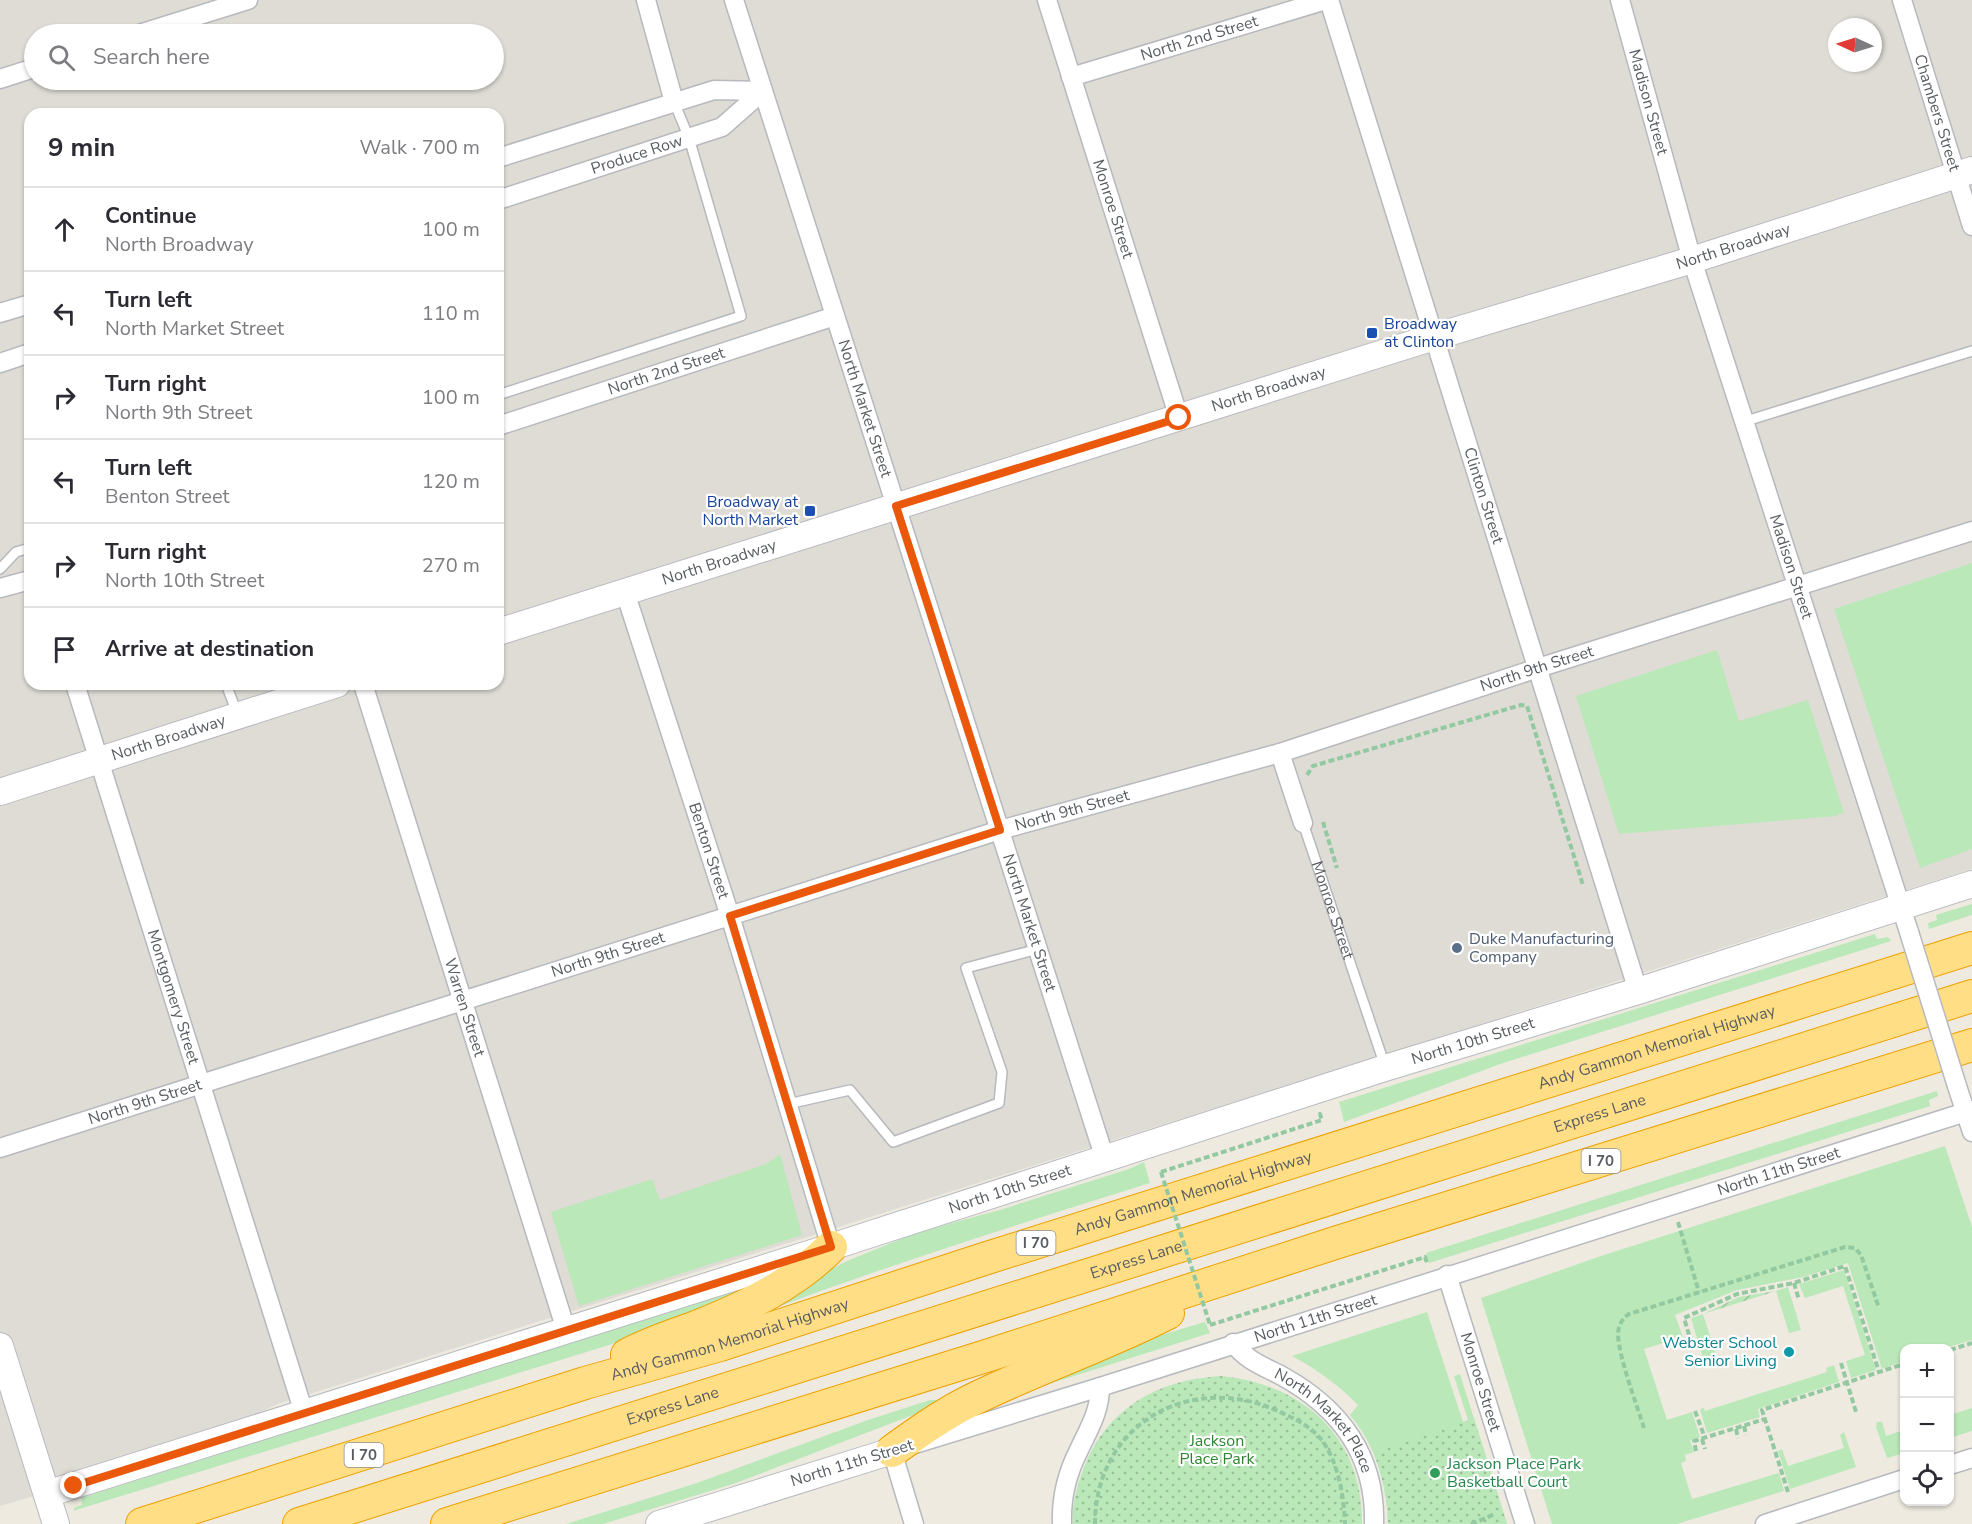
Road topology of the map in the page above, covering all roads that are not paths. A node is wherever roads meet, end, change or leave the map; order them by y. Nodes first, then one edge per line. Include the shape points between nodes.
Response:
1 (248, 0) edge
2 (646, 0) edge
3 (734, 0) edge
4 (1047, 0) edge
5 (1328, 0) edge
6 (1620, 0) edge
7 (1902, 0) edge
8 (171, 24) edge
9 (24, 71) edge
10 (1071, 77) junction
11 (0, 79) edge
12 (763, 91) junction
13 (674, 102) junction
14 (689, 138) junction
15 (504, 156) edge
16 (1964, 172) edge
17 (504, 198) edge
18 (1972, 226) edge
19 (1692, 260) junction
20 (24, 306) edge
21 (0, 313) edge
22 (835, 316) junction
23 (1434, 337) junction
24 (1972, 351) edge
25 (24, 355) edge
26 (0, 363) edge
27 (504, 393) edge
28 (1179, 418) junction
29 (1743, 422) junction
30 (504, 424) edge
31 (896, 506) junction
32 (1972, 531) edge
33 (24, 550) edge
34 (0, 569) edge
35 (24, 582) edge
36 (1798, 587) junction
37 (0, 588) edge
38 (625, 592) junction
39 (504, 631) edge
40 (1538, 668) junction
41 (77, 690) edge
42 (228, 690) edge
43 (318, 690) edge
44 (365, 690) edge
45 (237, 716) junction
46 (1280, 753) junction
47 (99, 760) junction
48 (0, 792) edge
49 (1303, 823) joint
50 (1000, 830) junction
51 (1972, 884) edge
52 (1901, 907) junction
53 (730, 916) junction
54 (1972, 948) edge
55 (1038, 949) junction
56 (1638, 991) junction
57 (1972, 996) edge
58 (464, 1001) junction
59 (1972, 1046) edge
60 (1385, 1068) junction
61 (200, 1085) junction
62 (788, 1104) junction
63 (1969, 1111) edge
64 (1972, 1132) edge
65 (0, 1148) edge
66 (1105, 1159) junction
67 (831, 1247) junction
68 (1447, 1275) junction
69 (1231, 1276) junction
70 (566, 1330) junction
71 (1233, 1343) junction
72 (0, 1346) edge
73 (585, 1383) junction
74 (1100, 1387) junction
75 (304, 1413) junction
76 (892, 1451) junction
77 (1972, 1458) edge
78 (1954, 1464) edge
79 (1900, 1481) edge
80 (52, 1512) edge
81 (1807, 1518) edge
82 (142, 1524) edge
83 (299, 1524) edge
84 (447, 1524) edge
85 (659, 1524) edge
86 (914, 1524) edge
87 (1062, 1524) edge
88 (1374, 1524) edge
89 (1525, 1524) edge
90 (1765, 1524) edge

1 - 8 street
2 - 13 street
3 - 12 street, North Market Street
4 - 10 street, Monroe Street
5 - 10 street, North 2nd Street
5 - 23 street, Clinton Street
6 - 19 street, Madison Street
7 - 16 street, Chambers Street
9 - 11 street
10 - 28 street, Monroe Street
12 - 13 street via 714,90
12 - 14 street, Produce Row via 722,127
12 - 22 street, North Market Street
13 - 14 lane
13 - 15 street
14 - 17 street, Produce Row
14 - 27 lane via 741,316
16 - 18 street, Chambers Street
16 - 19 street, North Broadway
19 - 23 street, North Broadway
19 - 29 street, Madison Street
20 - 21 street
22 - 30 street, North 2nd Street
22 - 31 street, North Market Street
23 - 28 street, North Broadway
23 - 40 street, Clinton Street
24 - 29 lane
25 - 26 street
28 - 31 street, North Broadway
29 - 36 street, Madison Street
31 - 38 street, North Broadway
31 - 50 street, North Market Street
32 - 36 street, North 9th Street
33 - 34 lane via 16,552
35 - 37 street
36 - 40 street, North 9th Street
36 - 52 street, Madison Street
38 - 39 street, North Broadway
38 - 53 street, Benton Street
40 - 46 street, North 9th Street
40 - 56 street, Clinton Street
41 - 47 street, Montgomery Street
42 - 45 lane
43 - 45 street, North Broadway
44 - 58 street, Warren Street
45 - 47 street, North Broadway
46 - 49 street, Monroe Street
46 - 50 street, North 9th Street
47 - 48 street, North Broadway
47 - 61 street, Montgomery Street
49 - 60 lane, Monroe Street
50 - 53 street, North 9th Street
50 - 55 street, North Market Street
51 - 52 street, North 10th Street
52 - 56 street, North 10th Street
52 - 63 street, Madison Street, bridge via 1957,1086
53 - 58 street, North 9th Street
53 - 62 street, Benton Street
54 - 73 highway, Andy Gammon Memorial Highway / I 70 via 720,1345
55 - 62 lane via 966,968 1002,1072 999,1103 893,1142 850,1090
55 - 66 street, North Market Street
56 - 60 street, North 10th Street
57 - 83 highway, Express Lane
58 - 61 street, North 9th Street
58 - 70 street, Warren Street
59 - 69 highway, I 70
60 - 66 street, North 10th Street
61 - 65 street, North 9th Street
61 - 75 street, Montgomery Street
62 - 67 street, Benton Street
63 - 64 street, Madison Street
63 - 68 street, North 11th Street
66 - 67 street, North 10th Street
67 - 70 street, North 10th Street
67 - 73 highway via 773,1292 648,1344
68 - 71 street, North 11th Street
68 - 89 street, Monroe Street
69 - 76 highway via 1148,1323 968,1402
69 - 84 highway, I 70
70 - 75 street, North 10th Street
71 - 74 street, North 11th Street
71 - 88 street, North Market Place via 1251,1361 1326,1405 1345,1427 1369,1479
72 - 80 street
73 - 82 highway, Andy Gammon Memorial Highway / I 70
74 - 76 street, North 11th Street
74 - 87 street via 1095,1416 1066,1482
75 - 80 street, North 10th Street
76 - 85 street, North 11th Street
76 - 86 street
77 - 78 street
79 - 81 street
81 - 90 street

